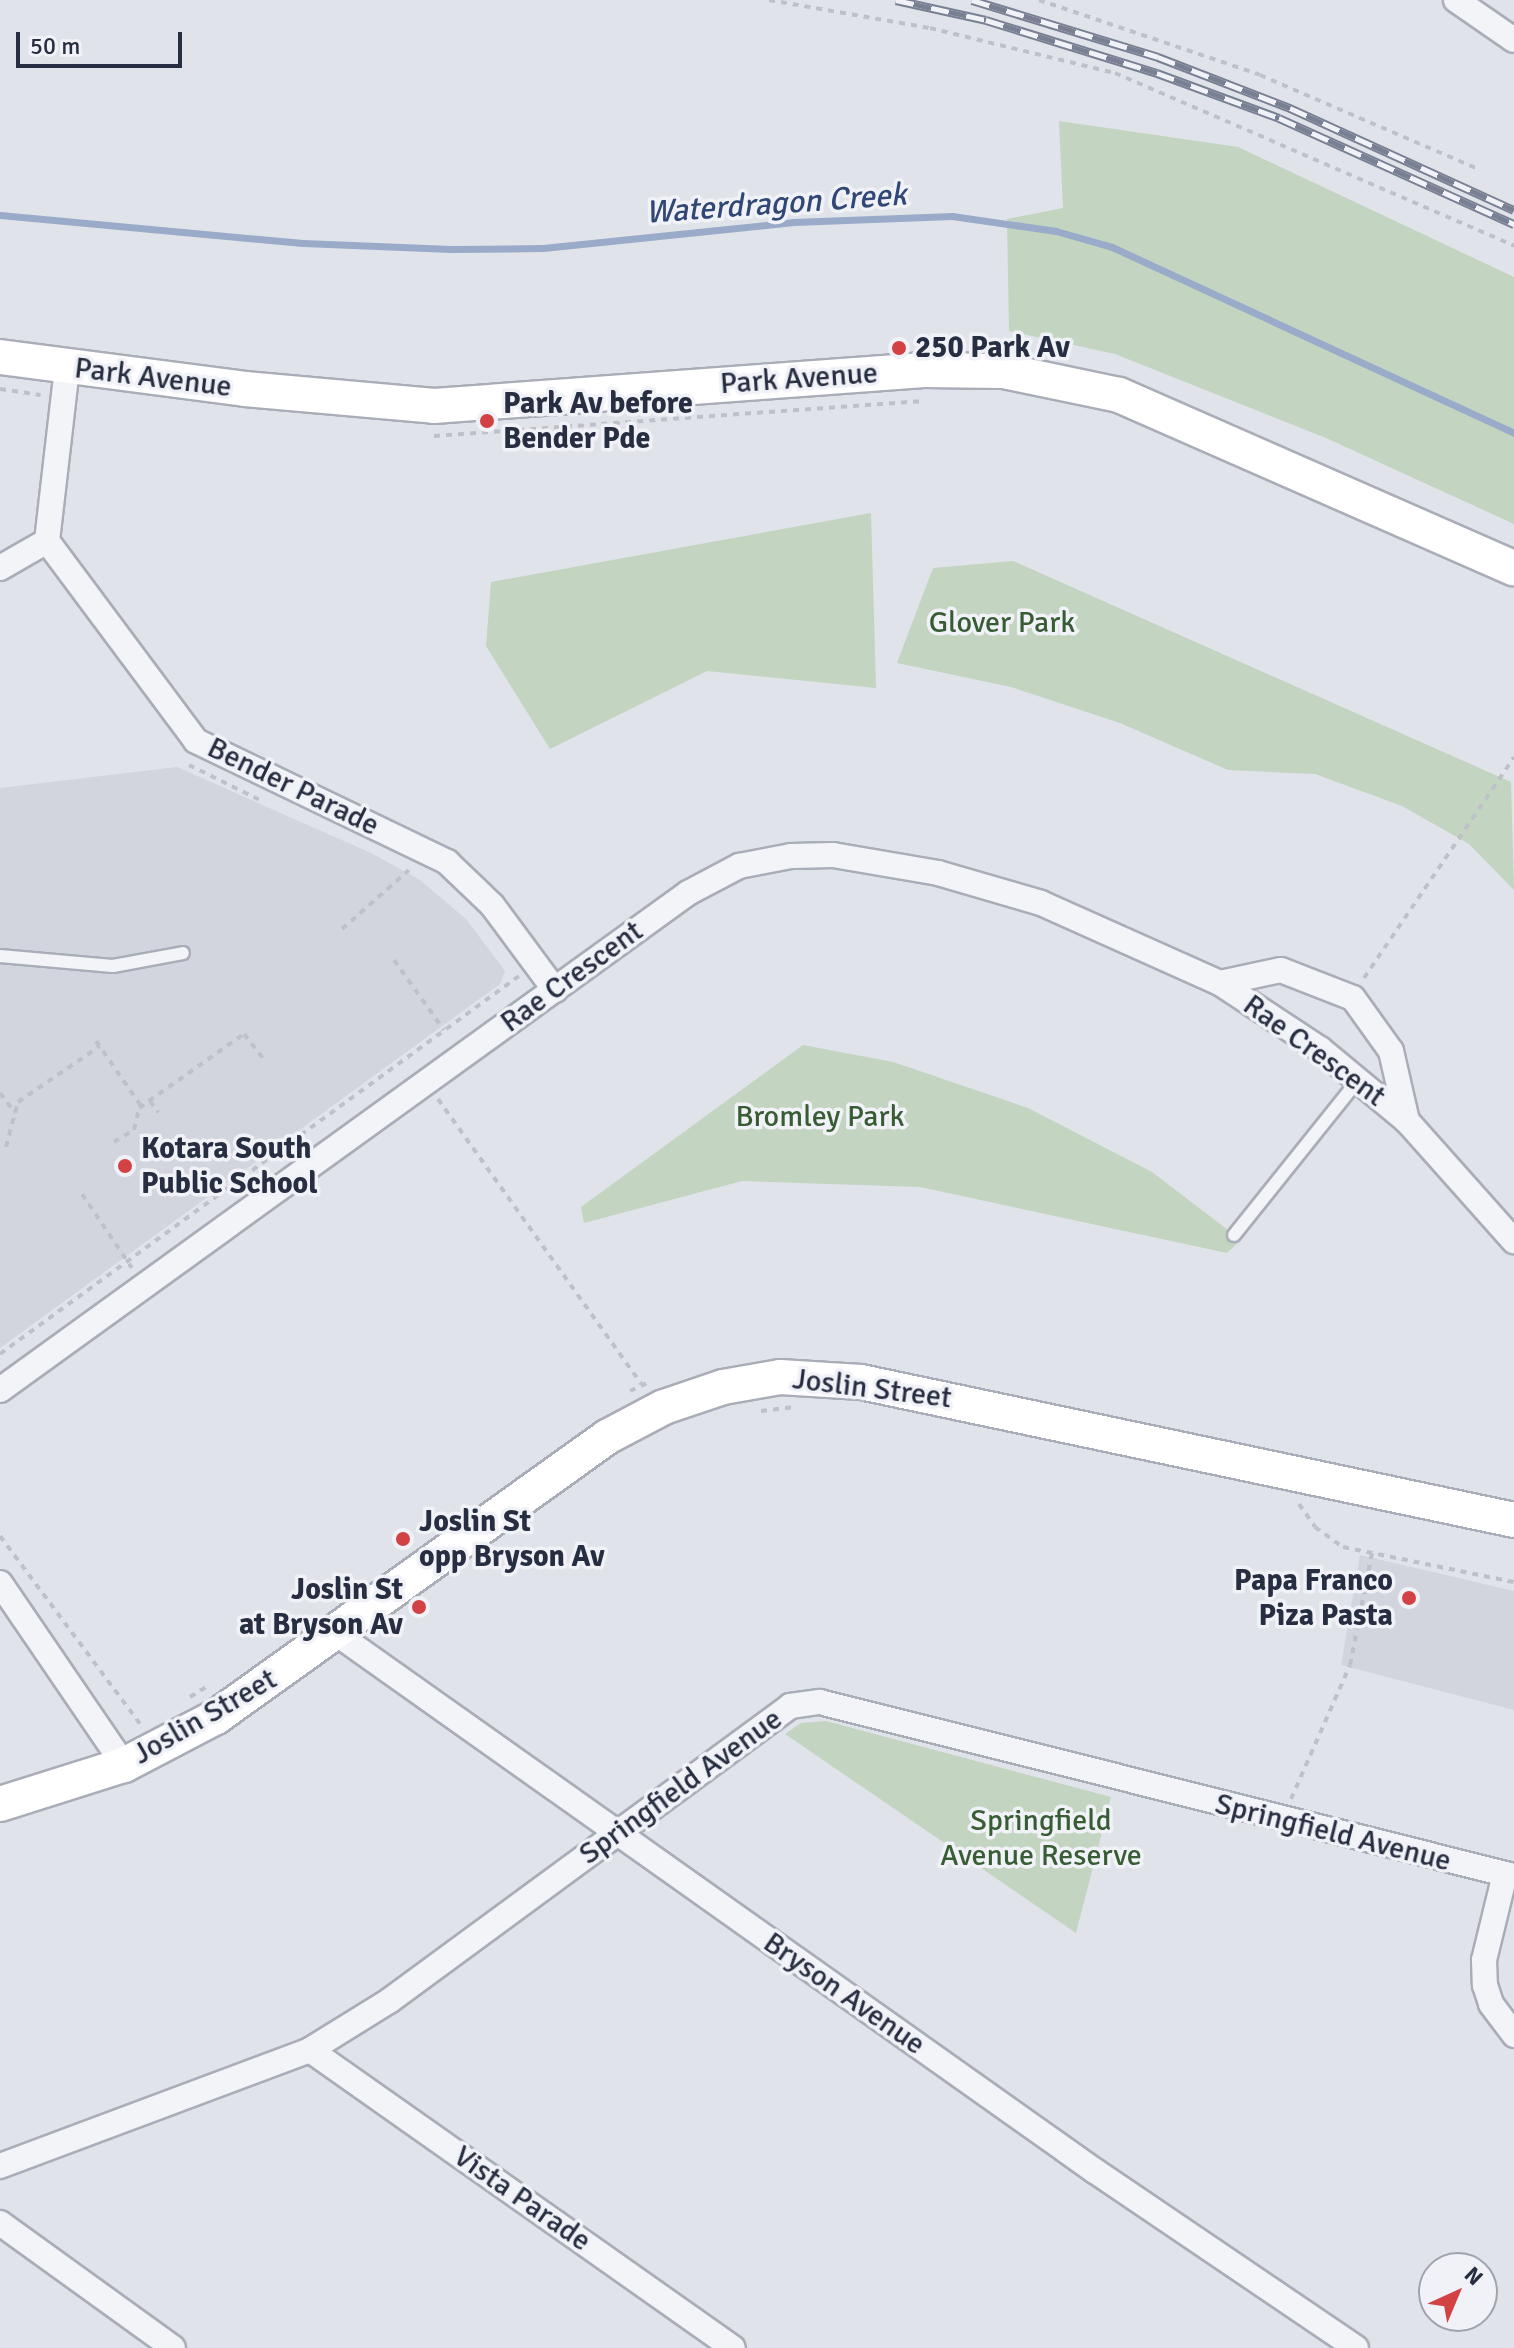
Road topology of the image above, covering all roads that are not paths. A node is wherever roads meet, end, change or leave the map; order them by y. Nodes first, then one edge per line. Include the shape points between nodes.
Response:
1 (1456, 0) edge
2 (1514, 40) edge
3 (0, 357) edge
4 (67, 368) junction
5 (47, 541) junction
6 (0, 568) edge
7 (1514, 568) edge
8 (183, 953) dead end
9 (0, 956) edge
10 (1220, 983) junction
11 (555, 990) junction
12 (1358, 1080) junction
13 (1407, 1121) junction
14 (1234, 1235) dead end
15 (1514, 1241) edge
16 (0, 1390) edge
17 (1514, 1520) edge
18 (0, 1583) edge
19 (337, 1634) junction
20 (124, 1765) junction
21 (0, 1804) edge
22 (617, 1834) junction
23 (1510, 1875) edge
24 (1514, 2035) edge
25 (310, 2050) junction
26 (0, 2166) edge
27 (0, 2223) edge
28 (173, 2348) edge
29 (733, 2348) edge
30 (1356, 2348) edge

1 - 2 street
3 - 4 street, Park Avenue
4 - 5 street
4 - 7 street, Park Avenue via 434,406 924,370 1004,371 1133,400
5 - 6 street
5 - 11 street, Bender Parade via 196,741 447,862 492,905
8 - 9 lane via 113,966
10 - 11 street, Rae Crescent via 1041,903 938,873 833,855 739,866 688,893
10 - 12 street, Rae Crescent
10 - 13 street, Rae Crescent via 1281,970 1353,998 1391,1051
11 - 16 street, Rae Crescent
12 - 13 street, Rae Crescent
12 - 14 lane
13 - 15 street, Rae Crescent
17 - 19 street, Joslin Street via 937,1395 861,1382 780,1377 723,1387 664,1407 607,1437
18 - 20 street
19 - 20 street, Joslin Street via 216,1717
19 - 22 street, Bryson Avenue
20 - 21 street, Joslin Street
22 - 23 street, Springfield Avenue via 790,1706 820,1702
22 - 25 street, Springfield Avenue via 389,2001
22 - 30 street, Bryson Avenue
23 - 24 street via 1484,1960 1491,2004
25 - 26 street, Springfield Avenue
25 - 29 street, Vista Parade
27 - 28 street

